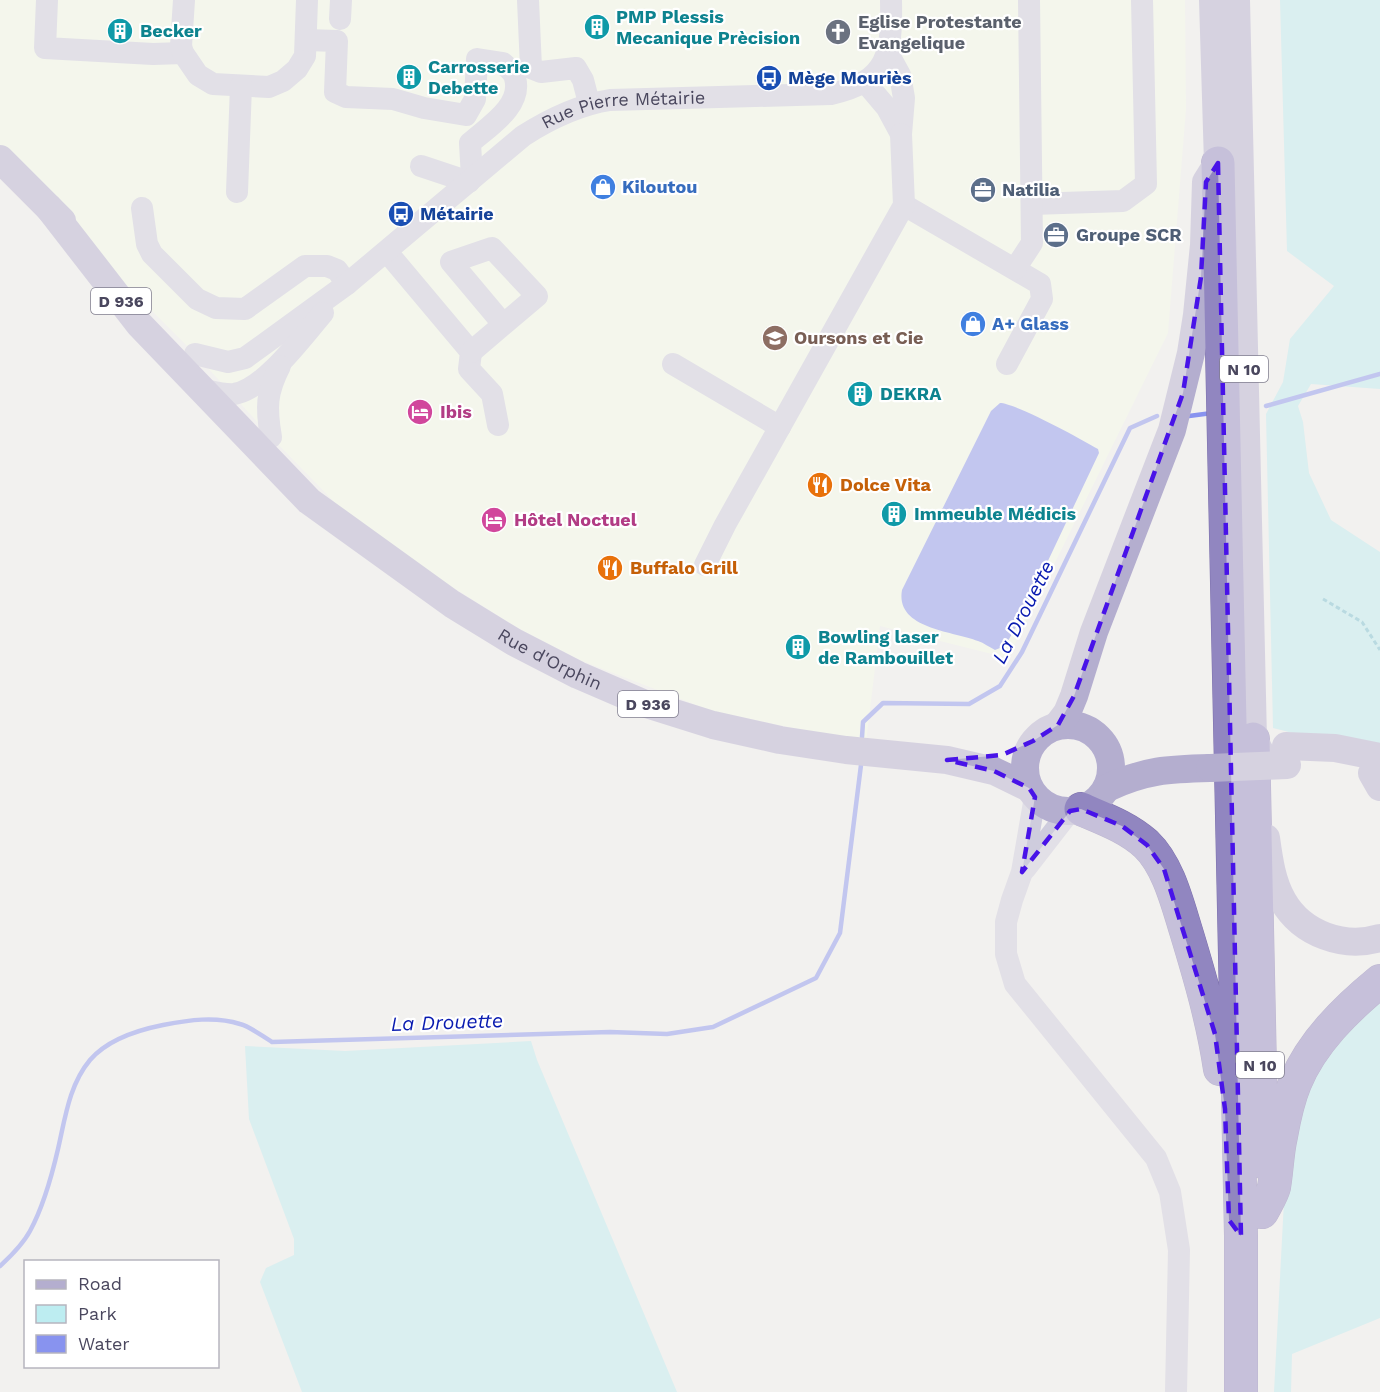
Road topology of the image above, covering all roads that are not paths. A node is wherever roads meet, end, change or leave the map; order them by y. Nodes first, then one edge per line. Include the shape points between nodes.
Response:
1 (47, 0) edge
2 (184, 0) edge
3 (307, 0) edge
4 (528, 0) edge
5 (891, 0) edge
6 (1029, 0) edge
7 (1142, 0) edge
8 (1213, 0) edge
9 (1236, 0) edge
10 (306, 40) junction
11 (183, 53) junction
12 (888, 53) junction
13 (865, 82) junction
14 (242, 86) junction
15 (588, 103) junction
16 (901, 135) junction
17 (0, 159) edge
18 (1218, 163) junction
19 (421, 166) dead end
20 (470, 180) junction
21 (237, 192) dead end
22 (1032, 204) junction
23 (904, 205) junction
24 (49, 208) junction
25 (142, 208) dead end
26 (387, 252) junction
27 (1015, 270) junction
28 (347, 284) junction
29 (503, 324) dead end
30 (471, 352) junction
31 (195, 354) junction
32 (284, 359) junction
33 (674, 364) dead end
34 (1006, 364) dead end
35 (201, 389) junction
36 (233, 394) junction
37 (498, 425) dead end
38 (780, 427) junction
39 (271, 437) junction
40 (385, 554) junction
41 (705, 565) dead end
42 (1058, 725) junction
43 (1254, 739) junction
44 (1033, 741) junction
45 (1108, 750) junction
46 (1211, 758) junction
47 (947, 760) junction
48 (1378, 773) edge
49 (1107, 788) junction
50 (1032, 792) junction
51 (1076, 810) junction
52 (1022, 872) junction
53 (1380, 938) edge
54 (1380, 981) edge
55 (1263, 1212) junction
56 (1240, 1236) junction
57 (1176, 1392) edge
58 (1240, 1392) edge
59 (1262, 1392) edge

1 - 11 street via 45,48
2 - 11 street
3 - 10 street
4 - 15 street via 531,68 541,72 576,68
5 - 12 street, Rue Pierre Métairie
6 - 22 street
7 - 22 street via 1146,184 1123,201
8 - 18 main road, N 10
9 - 43 main road, N 10
10 - 14 street via 305,56 283,81 269,87
10 - 20 street via 337,41 335,92 346,97 393,99 466,115 475,99 477,59 503,63 515,76 516,95 508,109 470,143
11 - 14 street via 198,75 213,84
12 - 13 street, Rue Pierre Métairie via 878,71
12 - 16 street via 900,75 904,98
13 - 15 street, Rue Pierre Métairie via 831,94
13 - 16 street via 887,108
14 - 21 street
15 - 20 street, Rue Pierre Métairie via 553,117 523,136
16 - 23 street
17 - 24 main road, Rue d'Orphin / D 936
18 - 42 main road via 1206,182 1195,324 1175,421 1094,632 1074,696
18 - 56 highway, N 10
19 - 20 street
20 - 26 street, Rue Pierre Métairie
22 - 27 street via 1032,243
23 - 27 street
23 - 38 street
24 - 31 main road, Rue d'Orphin / D 936
24 - 35 main road, Rue d'Orphin / D 936 via 139,324
25 - 28 street via 152,254 196,299 216,308 245,309 305,266 337,270
26 - 28 street, Rue Pierre Métairie
26 - 30 street
27 - 34 street via 1040,284 1042,299
28 - 31 street, Rue Pierre Métairie via 245,358 228,362
28 - 32 street, Rue Pierre Métairie
29 - 30 street
30 - 37 street via 469,369 492,394
31 - 36 main road, Rue d'Orphin / D 936
32 - 36 street, Rue Pierre Métairie via 253,388
32 - 39 street, Rue Pierre Métairie via 271,383 266,413
33 - 38 street
35 - 36 street
35 - 40 main road, Rue d'Orphin / D 936 via 309,501
36 - 39 main road, Rue d'Orphin / D 936
38 - 41 street
39 - 40 main road, Rue d'Orphin / D 936
40 - 47 main road, Rue d'Orphin / D 936 via 452,604 514,642 643,702 712,725 780,740
42 - 44 main road
42 - 45 main road via 1084,727
43 - 53 main road via 1264,756 1266,837 1271,870 1283,901 1305,925 1323,936 1345,942
43 - 55 highway, N 10
44 - 47 main road, Rue d'Orphin / D 936 via 1002,755
44 - 50 main road via 1024,769
45 - 46 main road via 1134,755 1179,750
45 - 49 main road via 1112,763
46 - 48 main road via 1287,756 1335,748
46 - 49 main road via 1128,777
47 - 50 main road, Rue d'Orphin / D 936 via 994,771
49 - 51 main road via 1096,801
50 - 51 main road via 1050,807
50 - 52 street
51 - 52 street
51 - 56 highway via 1122,826 1147,845 1164,868 1215,1034 1225,1109 1229,1220
52 - 57 street via 1006,922 1006,954 1015,984 1156,1158 1170,1192 1179,1250
54 - 55 highway via 1345,1012 1305,1063 1287,1105 1273,1189
55 - 59 highway, N 10
56 - 58 highway, N 10

